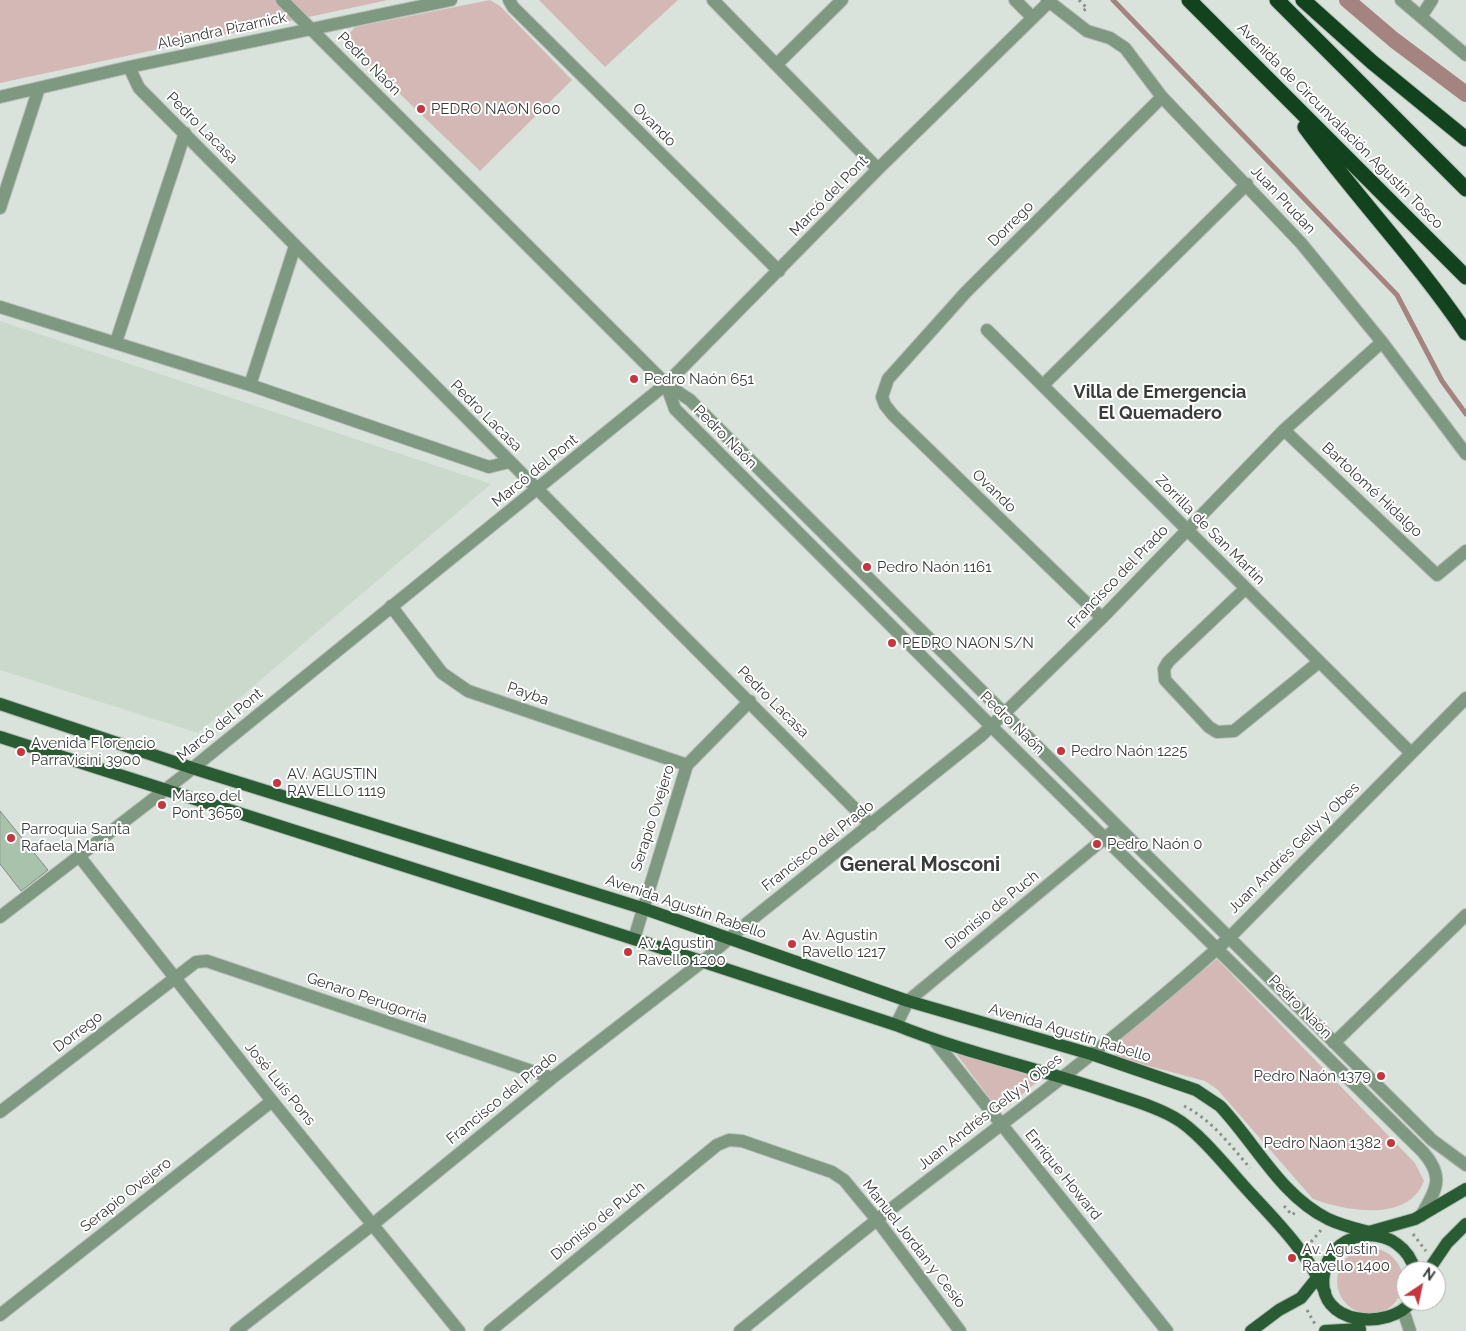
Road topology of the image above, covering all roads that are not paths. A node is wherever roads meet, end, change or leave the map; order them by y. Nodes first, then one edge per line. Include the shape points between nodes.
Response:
1 (282, 0) edge
2 (451, 0) edge
3 (509, 0) edge
4 (713, 0) edge
5 (842, 0) edge
6 (1015, 0) edge
7 (1189, 0) edge
8 (1277, 0) edge
9 (1303, 0) edge
10 (1401, 0) edge
11 (1432, 0) edge
12 (1048, 1) edge
13 (1032, 17) junction
14 (1420, 17) junction
15 (312, 30) junction
16 (1466, 55) edge
17 (777, 64) junction
18 (129, 67) junction
19 (39, 88) junction
20 (1278, 89) junction
21 (0, 97) edge
22 (1162, 97) junction
23 (185, 133) junction
24 (1466, 139) edge
25 (878, 168) junction
26 (1247, 184) junction
27 (1466, 189) edge
28 (0, 208) edge
29 (295, 246) junction
30 (779, 270) junction
31 (1466, 277) edge
32 (0, 307) edge
33 (987, 330) dead end
34 (1466, 332) edge
35 (116, 342) junction
36 (1382, 342) junction
37 (888, 380) joint
38 (666, 384) junction
39 (1043, 384) junction
40 (250, 385) junction
41 (1284, 430) junction
42 (1466, 454) edge
43 (509, 462) junction
44 (538, 490) junction
45 (1187, 530) junction
46 (1466, 551) edge
47 (1245, 589) junction
48 (391, 606) junction
49 (1102, 618) junction
50 (1319, 662) junction
51 (1466, 698) edge
52 (750, 701) junction
53 (0, 704) edge
54 (1003, 714) junction
55 (991, 726) junction
56 (0, 737) edge
57 (1411, 753) junction
58 (687, 765) junction
59 (192, 768) junction
60 (164, 790) junction
61 (871, 825) junction
62 (1118, 826) junction
63 (1106, 838) junction
64 (79, 856) junction
65 (642, 908) junction
66 (1466, 915) edge
67 (0, 917) edge
68 (1229, 938) junction
69 (634, 939) junction
70 (731, 939) junction
71 (1218, 948) junction
72 (702, 962) junction
73 (175, 978) junction
74 (908, 1001) junction
75 (896, 1025) junction
76 (934, 1040) junction
77 (1334, 1043) junction
78 (1091, 1054) junction
79 (1064, 1076) junction
80 (552, 1078) junction
81 (272, 1101) junction
82 (0, 1112) edge
83 (1002, 1125) junction
84 (729, 1140) joint
85 (1466, 1164) edge
86 (1466, 1189) edge
87 (1420, 1216) junction
88 (877, 1220) junction
89 (1466, 1224) edge
90 (372, 1225) junction
91 (1370, 1234) junction
92 (1410, 1261) edge
93 (1434, 1261) edge
94 (1326, 1265) junction
95 (1318, 1278) junction
96 (1325, 1292) junction
97 (1333, 1310) junction
98 (1404, 1313) joint
99 (0, 1315) edge
100 (1390, 1326) edge
101 (1372, 1328) junction
102 (236, 1331) edge
103 (459, 1331) edge
104 (490, 1331) edge
105 (740, 1331) edge
106 (960, 1331) edge
107 (1167, 1331) edge
108 (1251, 1331) edge
109 (1332, 1331) edge
110 (1410, 1331) edge

1 - 15 street, Pedro Naón
2 - 15 street, Alejandra Pizarnick
3 - 30 street, Ovando
4 - 17 street
5 - 17 street
6 - 13 street
7 - 20 highway, Avenida de Circunvalación Agustín Tosco
8 - 27 highway
9 - 24 highway
10 - 14 street
11 - 14 street
12 - 13 street, Marcó del Pont
12 - 22 street, Juan Prudan via 1086,31 1110,38 1124,48
13 - 25 street, Marcó del Pont
14 - 16 street
15 - 18 street, Alejandra Pizarnick
15 - 38 street, Pedro Naón
17 - 25 street
18 - 19 street, Alejandra Pizarnick
18 - 23 street, Pedro Lacasa via 138,88
19 - 21 street, Alejandra Pizarnick
19 - 28 street
20 - 31 highway, Avenida de Circunvalación Agustín Tosco
20 - 34 highway via 1340,175 1416,263
22 - 26 street, Juan Prudan
22 - 37 street, Dorrego via 966,292
23 - 29 street, Pedro Lacasa
23 - 35 street
25 - 30 street, Marcó del Pont
26 - 36 street, Juan Prudan via 1301,243
26 - 39 street
29 - 40 street
29 - 43 street, Pedro Lacasa
30 - 38 street, Marcó del Pont
32 - 35 street
33 - 39 street, Zorrilla de San Martín
35 - 40 street
36 - 41 street, Francisco del Prado
36 - 42 street, Juan Prudan
37 - 49 street, Ovando via 882,397 892,415
38 - 44 street, Marcó del Pont
38 - 54 street, Pedro Naón via 690,400
38 - 55 street, Pedro Naón via 675,409
39 - 45 street, Zorrilla de San Martín
40 - 43 street via 489,467
41 - 45 street, Francisco del Prado
41 - 46 street, Bartolomé Hidalgo via 1437,574
43 - 44 street, Pedro Lacasa
44 - 48 street, Marcó del Pont
44 - 52 street, Pedro Lacasa
45 - 47 street, Zorrilla de San Martín
45 - 49 street, Francisco del Prado
47 - 50 street, Zorrilla de San Martín
47 - 50 street via 1164,669 1165,680 1209,727 1217,732 1234,731
48 - 58 street, Payba via 442,673 468,691
48 - 59 street, Marcó del Pont
49 - 54 street, Francisco del Prado
50 - 57 street, Zorrilla de San Martín
51 - 57 street, Juan Andrés Gelly y Obes
52 - 58 street, Serapio Ovejero
52 - 61 street, Pedro Lacasa
53 - 59 main road, Avenida Agustín Rabello
54 - 55 street, Francisco del Prado
54 - 62 street, Pedro Naón
55 - 61 street, Francisco del Prado
55 - 63 street, Pedro Naón
56 - 60 main road
57 - 68 street, Juan Andrés Gelly y Obes
58 - 65 street, Serapio Ovejero
59 - 60 street, Marcó del Pont
59 - 65 main road, Avenida Agustín Rabello
60 - 64 street, Marcó del Pont
60 - 69 main road
61 - 70 street, Francisco del Prado
62 - 63 street, Dionisio de Puch
62 - 68 street, Pedro Naón
63 - 71 street, Pedro Naón
63 - 74 street, Dionisio de Puch
64 - 67 street, Marcó del Pont
64 - 73 street, José Luis Pons
65 - 69 street, Serapio Ovejero
65 - 70 main road, Avenida Agustín Rabello
66 - 77 street
68 - 71 street, Juan Andrés Gelly y Obes
68 - 77 street, Pedro Naón
69 - 72 main road
70 - 72 street, Francisco del Prado
70 - 74 main road, Avenida Agustín Rabello
71 - 78 street, Juan Andrés Gelly y Obes
71 - 87 street, Pedro Naón via 1429,1159 1436,1171 1437,1183
72 - 75 main road
72 - 80 street, Francisco del Prado
73 - 80 street, Genaro Perugorria via 196,962 207,961
73 - 81 street, José Luis Pons
73 - 82 street, Dorrego
74 - 75 street, Dionisio de Puch
74 - 78 main road, Avenida Agustín Rabello
75 - 76 main road
76 - 79 main road
76 - 83 street, Enrique Howard
77 - 85 street, Pedro Naón via 1432,1140
78 - 79 street, Juan Andrés Gelly y Obes
78 - 91 main road, Avenida Agustín Rabello via 1182,1084 1208,1096 1231,1117 1291,1194 1329,1220
79 - 83 street, Juan Andrés Gelly y Obes
79 - 95 main road via 1177,1119 1220,1161 1303,1253
80 - 90 street, Francisco del Prado
81 - 90 street, José Luis Pons
81 - 99 street, Serapio Ovejero
83 - 88 street, Juan Andrés Gelly y Obes
83 - 107 street, Enrique Howard
84 - 88 street, Manuel Jordan y Cesio via 742,1141 832,1172 844,1180
84 - 104 street, Dionisio de Puch via 717,1145
86 - 87 main road
87 - 91 main road
88 - 105 street, Juan Andrés Gelly y Obes
88 - 106 street, Manuel Jordan y Cesio
89 - 93 main road via 1447,1242
90 - 102 street, Francisco del Prado
90 - 103 street, José Luis Pons
91 - 92 main road, Avenida Agustín Rabello via 1389,1238 1404,1249
91 - 94 main road via 1343,1242
94 - 95 main road
94 - 96 main road
95 - 96 main road
95 - 108 main road via 1301,1298
96 - 97 main road
97 - 101 main road via 1350,1323
97 - 109 main road
98 - 100 main road
98 - 110 street
100 - 101 main road
101 - 109 main road

